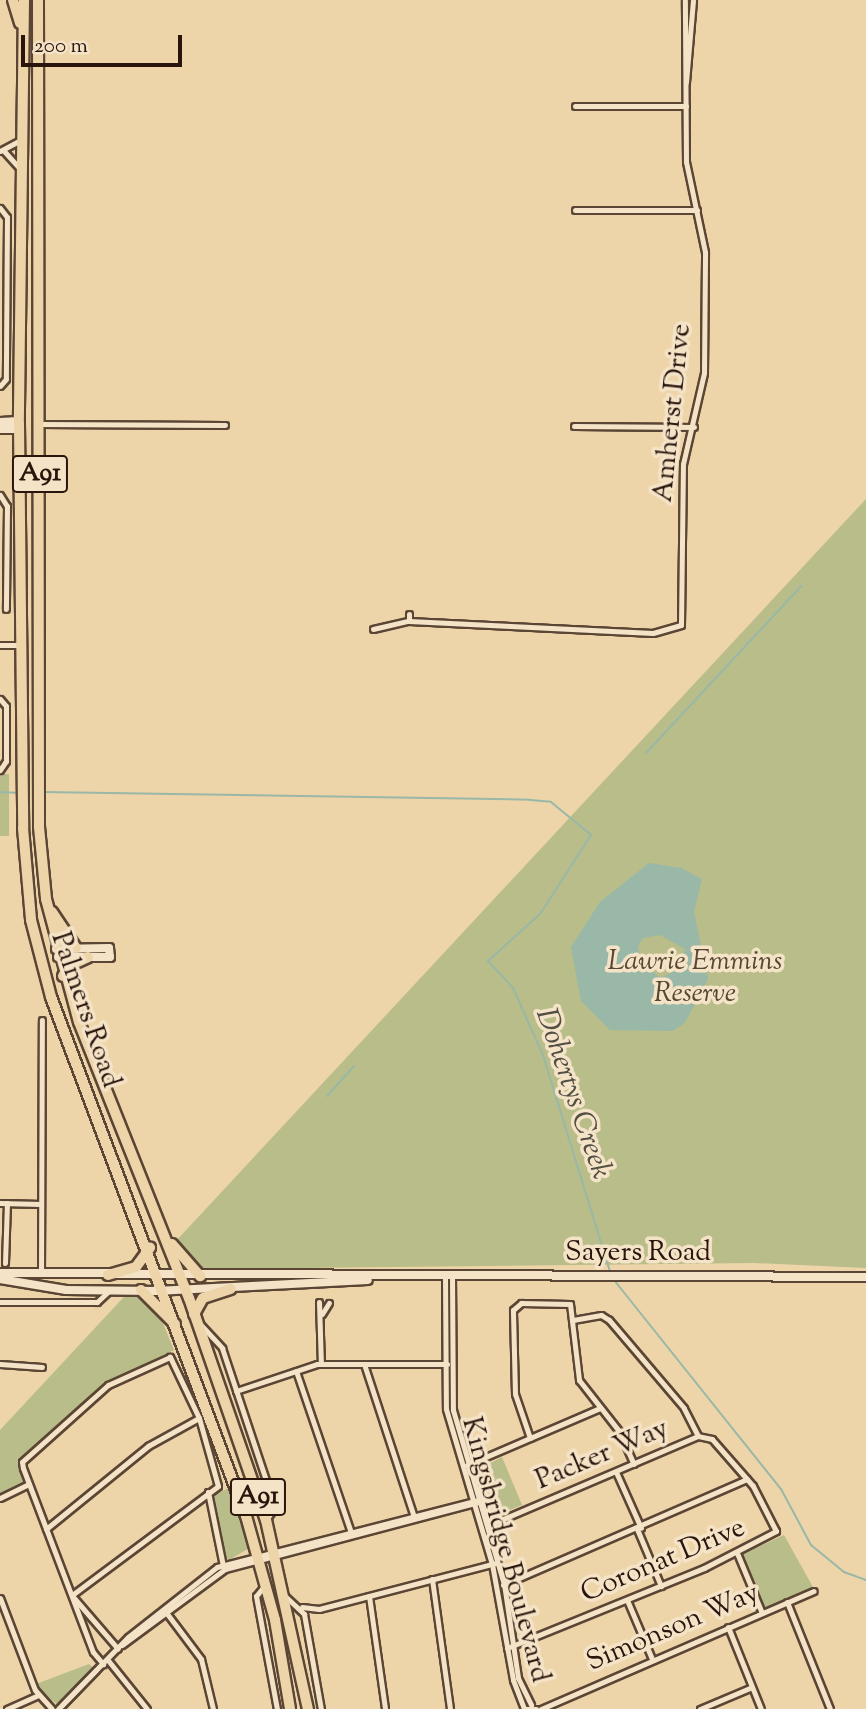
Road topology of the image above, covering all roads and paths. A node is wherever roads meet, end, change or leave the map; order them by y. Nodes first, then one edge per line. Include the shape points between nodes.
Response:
1 (13, 0) edge
2 (24, 0) edge
3 (38, 0) edge
4 (685, 0) edge
5 (694, 0) edge
6 (23, 34) junction
7 (686, 82) junction
8 (575, 106) dead end
9 (685, 106) junction
10 (22, 135) junction
11 (2, 151) edge
12 (20, 169) junction
13 (2, 209) edge
14 (575, 210) dead end
15 (697, 210) junction
16 (3, 269) edge
17 (3, 332) edge
18 (0, 386) edge
19 (0, 422) edge
20 (39, 424) junction
21 (19, 425) junction
22 (225, 425) dead end
23 (574, 426) dead end
24 (694, 426) junction
25 (0, 429) edge
26 (0, 495) edge
27 (1, 581) edge
28 (6, 609) dead end
29 (373, 629) dead end
30 (0, 645) edge
31 (21, 645) junction
32 (0, 699) edge
33 (0, 769) edge
34 (46, 899) junction
35 (76, 948) junction
36 (57, 953) junction
37 (39, 956) junction
38 (88, 957) junction
39 (64, 976) junction
40 (42, 1020) dead end
41 (3, 1203) edge
42 (41, 1205) junction
43 (163, 1233) junction
44 (150, 1248) junction
45 (2, 1262) edge
46 (0, 1273) edge
47 (12, 1273) junction
48 (41, 1274) junction
49 (107, 1275) junction
50 (160, 1276) junction
51 (180, 1276) junction
52 (200, 1276) junction
53 (409, 1276) junction
54 (448, 1276) junction
55 (866, 1277) edge
56 (0, 1279) edge
57 (231, 1289) junction
58 (110, 1290) junction
59 (141, 1290) junction
60 (165, 1290) junction
61 (186, 1290) junction
62 (0, 1302) edge
63 (318, 1302) dead end
64 (329, 1303) dead end
65 (322, 1314) junction
66 (195, 1317) junction
67 (574, 1320) junction
68 (180, 1330) junction
69 (0, 1364) edge
70 (321, 1364) junction
71 (364, 1364) junction
72 (447, 1364) junction
73 (42, 1367) dead end
74 (296, 1371) junction
75 (236, 1391) junction
76 (600, 1408) junction
77 (199, 1418) junction
78 (698, 1436) junction
79 (530, 1438) junction
80 (634, 1464) junction
81 (467, 1465) junction
82 (617, 1472) junction
83 (747, 1479) junction
84 (29, 1484) junction
85 (208, 1492) junction
86 (0, 1498) edge
87 (478, 1501) junction
88 (414, 1518) junction
89 (266, 1520) junction
90 (486, 1526) junction
91 (639, 1528) junction
92 (46, 1529) junction
93 (352, 1534) junction
94 (275, 1553) junction
95 (737, 1553) junction
96 (258, 1558) junction
97 (495, 1563) junction
98 (224, 1566) junction
99 (432, 1579) junction
100 (266, 1584) junction
101 (501, 1585) junction
102 (661, 1586) junction
103 (814, 1591) dead end
104 (72, 1595) junction
105 (369, 1596) junction
106 (286, 1597) junction
107 (0, 1598) edge
108 (627, 1600) junction
109 (787, 1602) junction
110 (302, 1607) junction
111 (319, 1609) junction
112 (164, 1611) junction
113 (86, 1612) junction
114 (762, 1612) junction
115 (79, 1616) junction
116 (306, 1620) junction
117 (727, 1627) junction
118 (120, 1647) junction
119 (510, 1648) junction
120 (652, 1660) junction
121 (105, 1662) junction
122 (752, 1687) junction
123 (39, 1695) junction
124 (60, 1707) edge
125 (535, 1707) edge
126 (7, 1709) edge
127 (52, 1709) edge
128 (147, 1709) edge
129 (213, 1709) edge
130 (277, 1709) edge
131 (290, 1709) edge
132 (308, 1709) edge
133 (321, 1709) edge
134 (385, 1709) edge
135 (450, 1709) edge
136 (524, 1709) edge
137 (700, 1709) edge
138 (761, 1709) edge
139 (830, 1709) edge

1 - 6 highway
2 - 6 highway, Palmers Road / A91
3 - 20 highway, Palmers Road / A91
4 - 7 street, Amherst Drive
5 - 7 street, Amherst Drive
6 - 10 highway, Palmers Road / A91
7 - 9 street, Amherst Drive
8 - 9 street
9 - 15 street, Amherst Drive via 686,162
10 - 11 street
10 - 12 highway, Palmers Road / A91
11 - 12 street
12 - 21 highway, Palmers Road / A91
13 - 16 street
14 - 15 street
15 - 24 street, Amherst Drive via 705,253 704,373
16 - 17 street
17 - 18 street via 6,379
19 - 21 main road
20 - 21 highway
20 - 22 street
20 - 34 highway, Palmers Road / A91 via 39,766
21 - 25 main road
21 - 31 highway, Palmers Road / A91
23 - 24 street
24 - 29 street, Amherst Drive via 683,464 681,625 653,633 523,619 409,618
26 - 27 street via 7,506
27 - 28 street
30 - 31 street
31 - 37 highway, Palmers Road / A91 via 23,828
32 - 33 street via 6,748
34 - 35 highway
34 - 36 highway, Palmers Road / A91
35 - 36 main road
35 - 38 main road via 109,947 110,957
36 - 37 highway
36 - 38 main road
36 - 39 highway, Palmers Road / A91
37 - 44 highway, Palmers Road / A91
38 - 39 highway via 69,966
39 - 43 highway, Palmers Road / A91
40 - 42 street
41 - 42 street
41 - 45 street
42 - 48 street
43 - 51 highway, Palmers Road / A91
43 - 52 highway
44 - 49 highway via 136,1267
44 - 50 highway, Palmers Road / A91
45 - 47 street
46 - 47 main road, Sayers Road
47 - 48 main road, Sayers Road
48 - 49 main road, Sayers Road
49 - 50 main road, Sayers Road
50 - 51 main road, Sayers Road
50 - 60 highway, Palmers Road / A91
51 - 52 main road, Sayers Road
51 - 61 highway, Palmers Road / A91
52 - 53 main road, Sayers Road
53 - 54 main road, Sayers Road
53 - 57 main road, Sayers Road
54 - 55 main road, Sayers Road
54 - 72 street, Kingsbridge Boulevard
56 - 58 main road, Sayers Road
57 - 61 main road, Sayers Road
57 - 66 highway via 203,1298
58 - 59 main road, Sayers Road
58 - 62 street, Sayers Road via 97,1302
59 - 60 main road, Sayers Road
59 - 68 highway
60 - 61 main road, Sayers Road
60 - 68 highway, Palmers Road / A91
61 - 66 highway, Palmers Road / A91
63 - 65 street
64 - 65 street
65 - 70 street
66 - 75 street, Palmers Road via 220,1345
66 - 89 highway, Palmers Road / A91
67 - 76 street via 576,1374
67 - 78 street, Coronat Drive via 607,1317 684,1408
67 - 79 street via 570,1304 515,1306 514,1387
68 - 96 highway, Palmers Road / A91
69 - 73 street
70 - 71 street
70 - 74 street
71 - 72 street
71 - 88 street
72 - 81 street, Kingsbridge Boulevard via 455,1427
74 - 75 street
74 - 93 street
75 - 89 street, Palmers Road via 275,1507
76 - 79 street
76 - 80 street
77 - 84 street via 175,1361 162,1357 108,1385 25,1458
77 - 85 street via 218,1476
77 - 92 street via 148,1446
78 - 80 street, Packer Way
78 - 83 street, Coronat Drive via 712,1439
79 - 81 street
80 - 82 street, Packer Way
81 - 87 street, Kingsbridge Boulevard
82 - 90 street, Packer Way
82 - 91 street
83 - 91 street
83 - 95 street, Coronat Drive via 776,1531
84 - 86 street
84 - 92 street
85 - 98 street
85 - 104 street
87 - 88 street
87 - 90 street, Kingsbridge Boulevard
88 - 93 street
89 - 94 highway, Palmers Road / A91
90 - 97 street, Kingsbridge Boulevard
91 - 101 street
91 - 102 street
92 - 104 street
93 - 94 street
94 - 96 street
94 - 106 highway, Palmers Road / A91
95 - 102 street, Coronat Drive
95 - 114 street
96 - 98 street
96 - 100 highway, Palmers Road / A91
97 - 99 street
97 - 101 street, Kingsbridge Boulevard
98 - 112 street
99 - 105 street
99 - 135 street
100 - 130 street, Palmers Road via 256,1596
100 - 131 highway, Palmers Road / A91
101 - 119 street, Kingsbridge Boulevard
102 - 108 street, Coronat Drive
103 - 109 street, Simonson Way
104 - 113 street
104 - 115 street
105 - 111 street
105 - 134 street
106 - 110 street
106 - 132 highway, Palmers Road / A91
107 - 123 street
108 - 119 street, Coronat Drive
108 - 120 street
109 - 114 street, Simonson Way
109 - 139 street
110 - 111 street
110 - 116 street
111 - 116 street
112 - 118 street
112 - 129 street via 204,1666
113 - 115 street
113 - 118 street
114 - 117 street, Simonson Way
115 - 121 street
116 - 133 street
117 - 120 street, Simonson Way
117 - 122 street
118 - 121 street
119 - 125 street, Kingsbridge Boulevard
119 - 136 street, Kingsbridge Boulevard
120 - 125 street, Simonson Way
121 - 124 street
121 - 128 street
122 - 137 street
122 - 138 street
123 - 126 street
123 - 127 street
125 - 136 street

